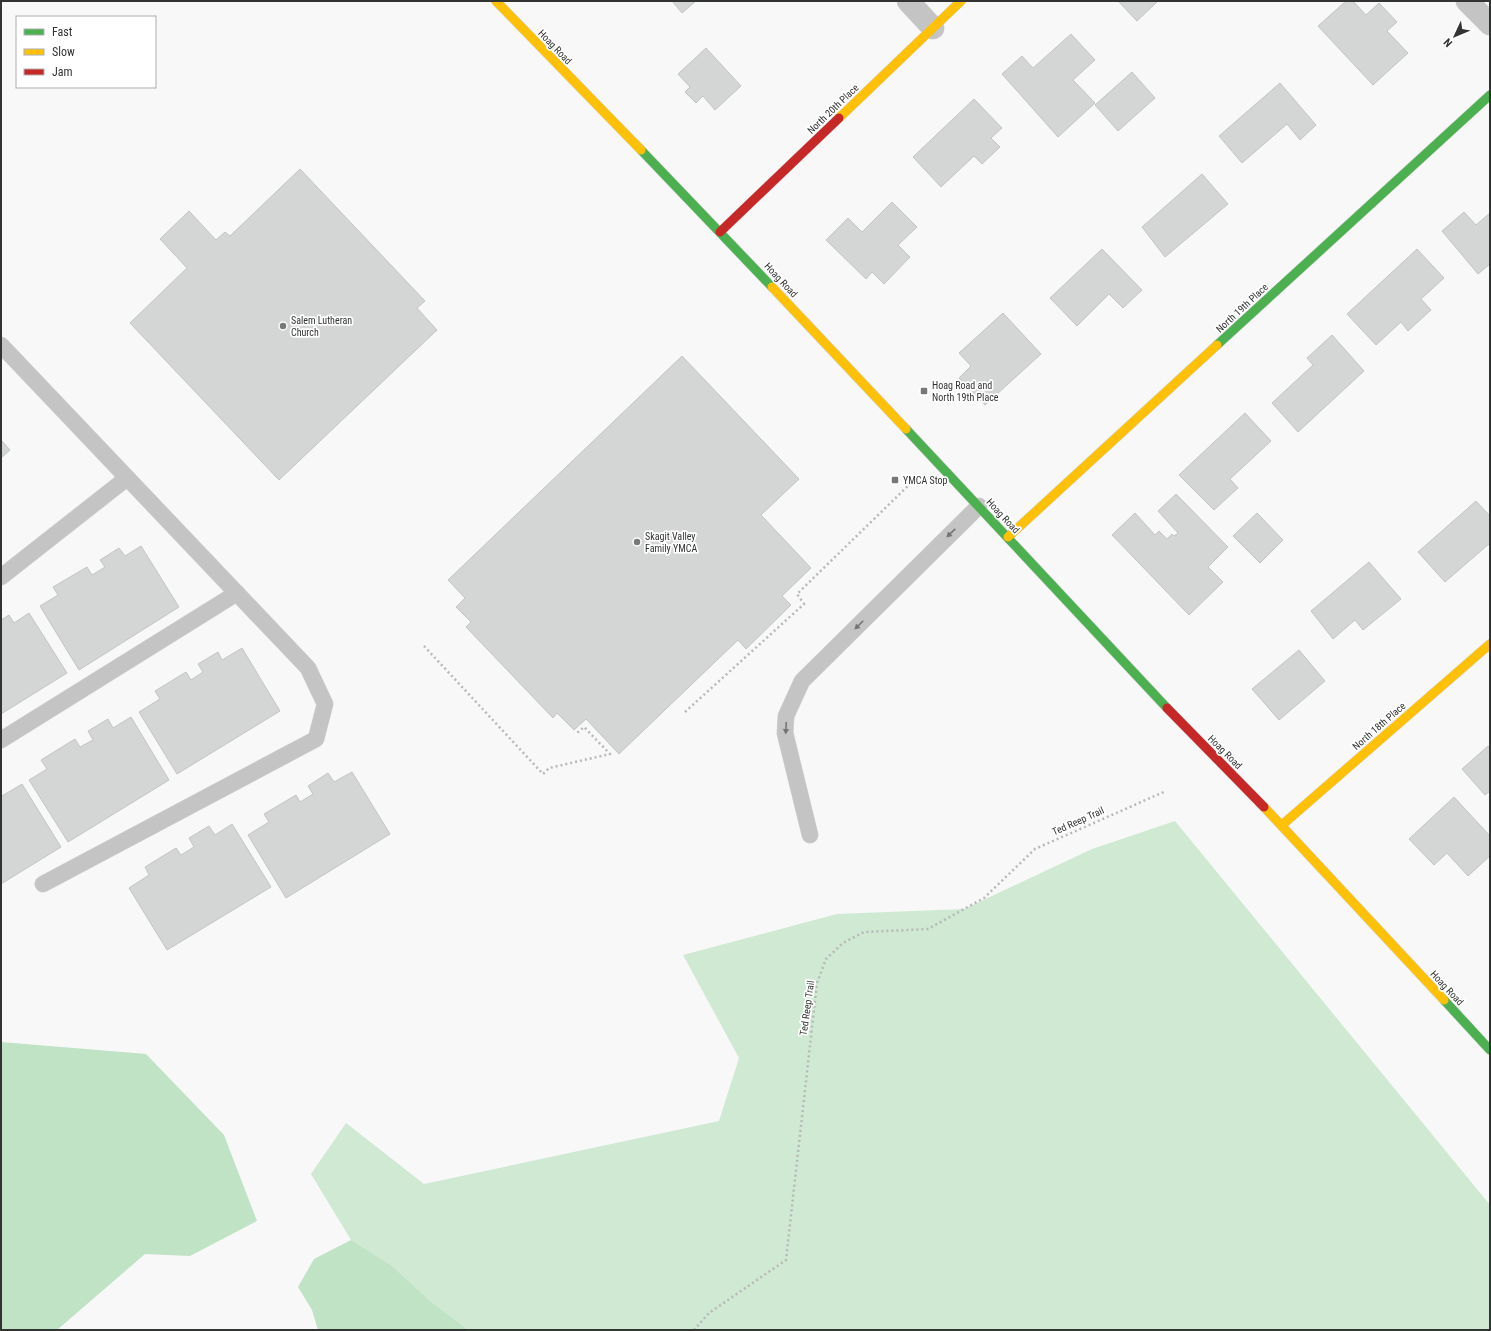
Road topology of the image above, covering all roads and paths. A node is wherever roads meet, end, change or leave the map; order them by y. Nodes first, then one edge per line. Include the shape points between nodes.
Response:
1 (496, 1) edge
2 (908, 1) edge
3 (961, 1) edge
4 (1467, 1) edge
5 (1490, 24) edge
6 (932, 28) junction
7 (1490, 95) edge
8 (720, 232) junction
9 (1, 345) edge
10 (127, 478) junction
11 (911, 483) dead end
12 (979, 506) junction
13 (1008, 537) junction
14 (1, 577) edge
15 (237, 593) junction
16 (1490, 644) edge
17 (424, 646) dead end
18 (685, 712) dead end
19 (577, 734) dead end
20 (1, 740) edge
21 (1166, 791) dead end
22 (1282, 825) junction
23 (810, 835) dead end
24 (43, 884) dead end
25 (1490, 1050) edge
26 (694, 1330) edge

1 - 8 street, Hoag Road
2 - 6 street
3 - 6 street, North 20th Place
4 - 5 street
6 - 8 street, North 20th Place
7 - 13 street, North 19th Place
8 - 12 street, Hoag Road
9 - 10 lane
10 - 14 lane
10 - 15 lane
11 - 18 path via 797,594 804,604
12 - 13 street, Hoag Road
12 -> 23 lane via 802,681 786,716 785,733
13 - 22 street, Hoag Road via 1153,694
15 - 20 lane
15 - 24 lane via 308,668 325,704 316,739
16 - 22 street, North 18th Place
17 - 19 path via 543,774 549,768 610,754 584,727
21 - 26 path, Ted Reep Trail via 1035,849 984,898 928,929 864,932 843,943 826,959 817,983 786,1260 709,1313
22 - 25 street, Hoag Road

